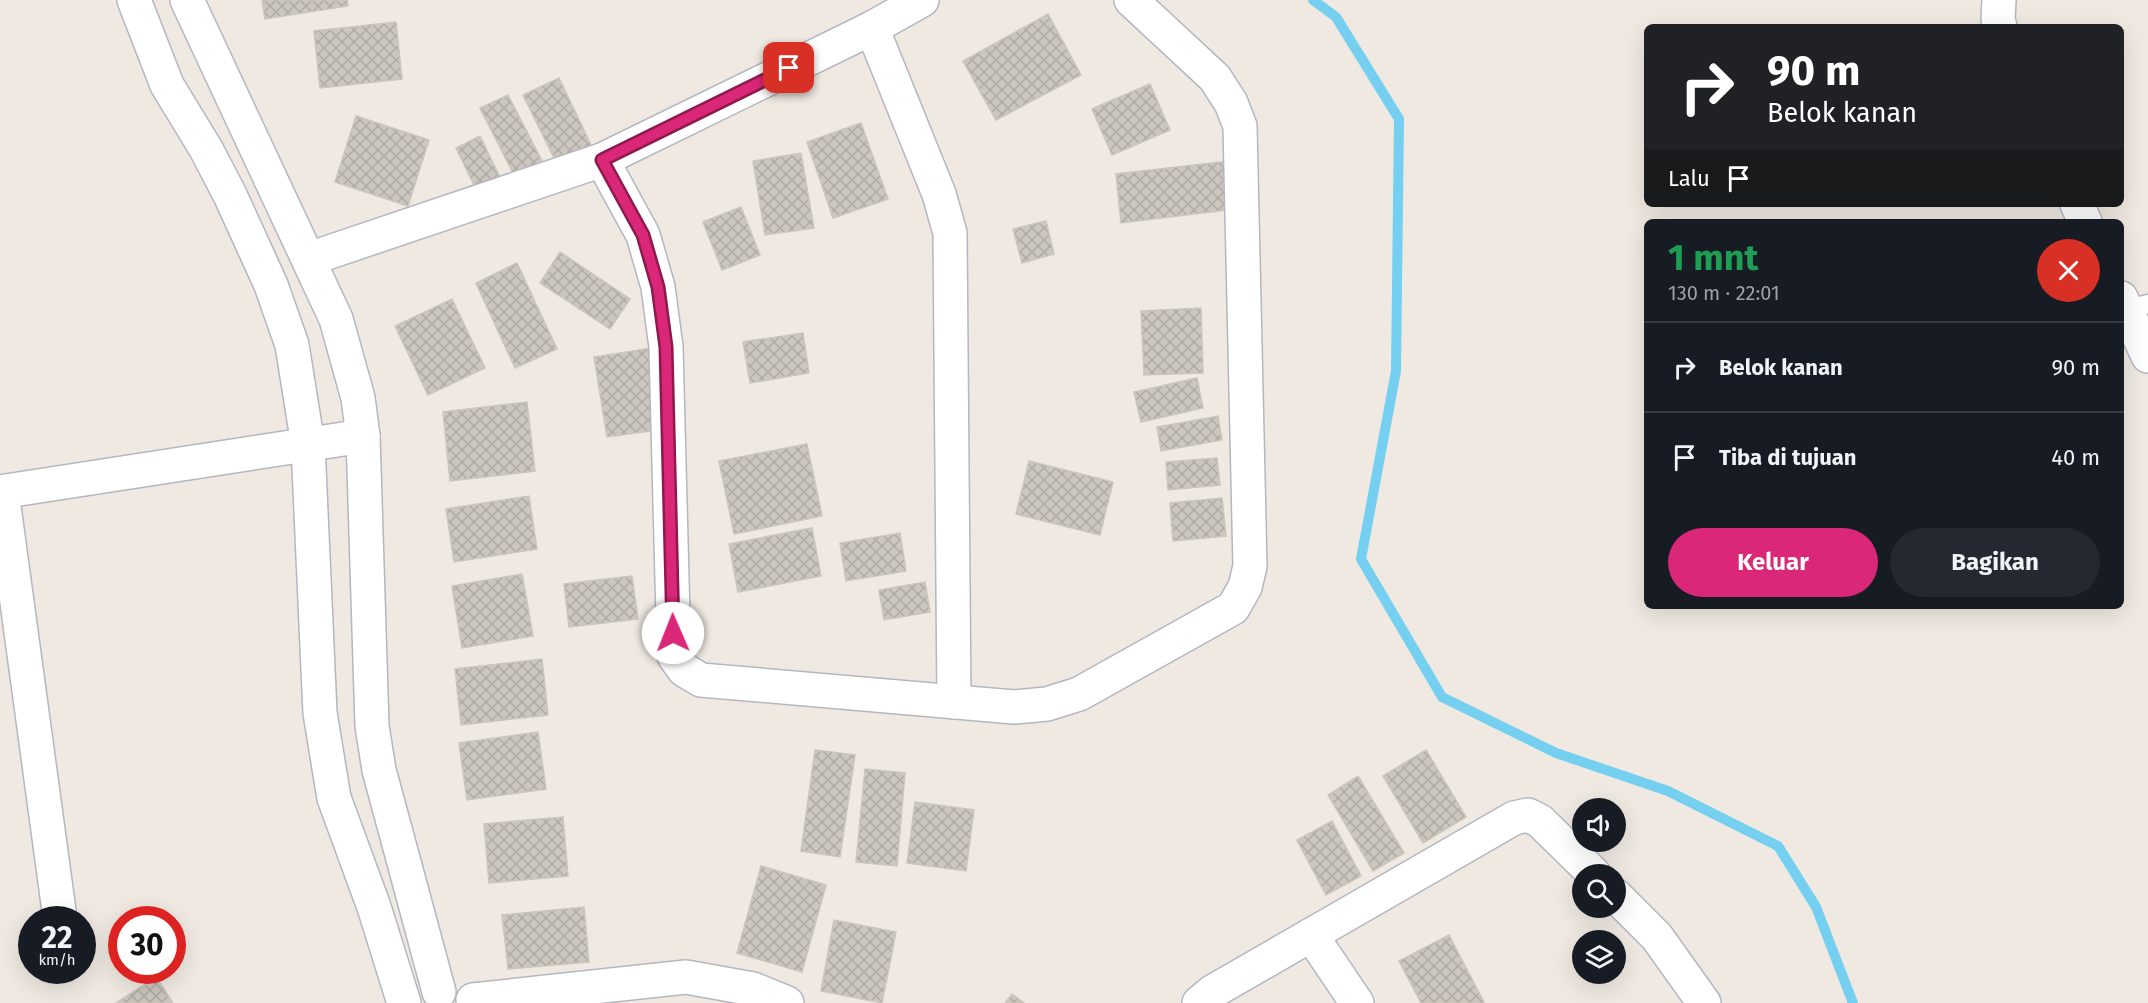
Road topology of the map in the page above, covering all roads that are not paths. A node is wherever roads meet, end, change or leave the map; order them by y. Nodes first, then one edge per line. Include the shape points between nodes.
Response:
1 (134, 0) edge
2 (187, 0) edge
3 (922, 0) edge
4 (1131, 0) edge
5 (1999, 0) edge
6 (2000, 24) edge
7 (872, 27) junction
8 (602, 160) junction
9 (309, 259) junction
10 (2132, 304) edge
11 (2148, 356) edge
12 (363, 436) junction
13 (308, 445) junction
14 (1, 492) edge
15 (954, 702) junction
16 (1584, 864) edge
17 (58, 906) edge
18 (1626, 906) edge
19 (1311, 935) junction
20 (439, 992) junction
21 (475, 1001) edge
22 (406, 1003) edge
23 (787, 1003) edge
24 (1199, 1003) edge
25 (1357, 1003) edge
26 (1704, 1003) edge

1 - 13 street via 168,85 225,186 271,285 292,345
2 - 9 street
3 - 7 street
4 - 15 street via 1215,78 1240,126 1250,566 1245,586 1233,608 1079,694 1047,704 1014,707
5 - 6 street
7 - 8 street
7 - 15 street via 939,194 950,233
8 - 9 street
8 - 15 street via 643,235 658,287 666,347 674,656 684,670 701,680
9 - 12 street via 336,319 347,355
10 - 11 street
12 - 13 street
12 - 20 street via 372,726 379,770
13 - 14 street
13 - 22 street via 320,713 334,798
14 - 17 street
16 - 19 street via 1540,821 1528,815 1514,818
18 - 26 street via 1658,937
19 - 24 street
19 - 25 street
20 - 21 street via 456,993
20 - 22 street
21 - 23 street via 686,976 753,989

